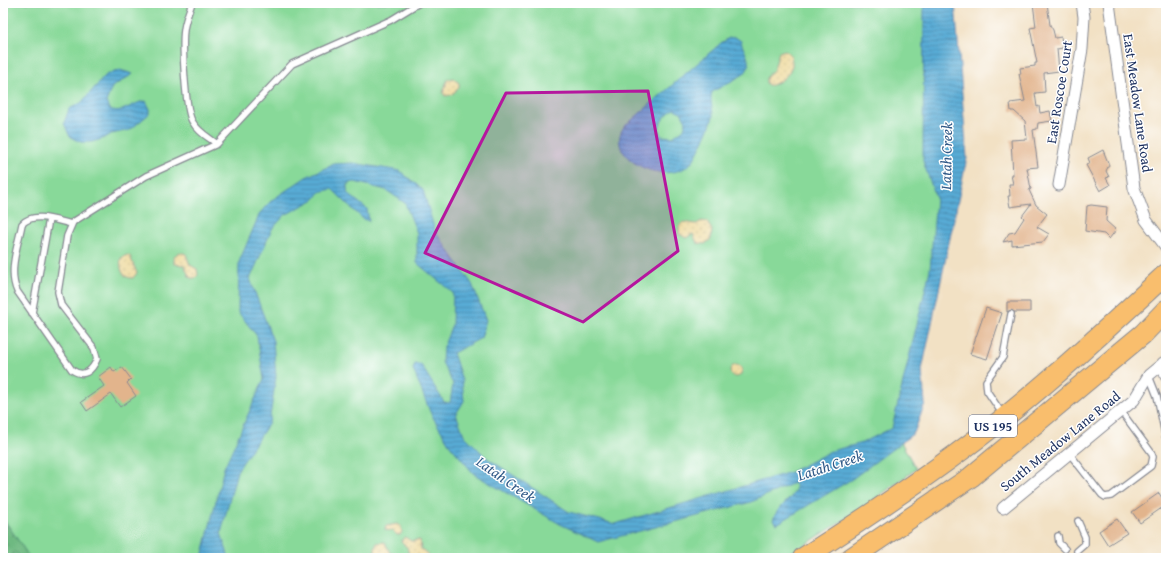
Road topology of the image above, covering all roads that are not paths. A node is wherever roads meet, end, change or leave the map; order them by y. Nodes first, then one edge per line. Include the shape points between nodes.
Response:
1 (192, 3) edge
2 (419, 3) edge
3 (1082, 3) edge
4 (1109, 3) edge
5 (217, 144) junction
6 (1059, 185) dead end
7 (49, 219) junction
8 (72, 224) junction
9 (1166, 247) edge
10 (1166, 274) edge
11 (1166, 310) edge
12 (32, 313) junction
13 (1012, 314) dead end
14 (1165, 362) edge
15 (1149, 376) junction
16 (1166, 376) edge
17 (1120, 411) junction
18 (1004, 417) junction
19 (1166, 439) edge
20 (1069, 453) junction
21 (1003, 508) dead end
22 (1078, 521) dead end
23 (1058, 536) dead end
24 (1065, 549) dead end
25 (1077, 551) dead end
26 (803, 558) edge
27 (851, 558) edge

1 - 5 lane via 183,42 188,112 193,123
2 - 5 lane via 390,20 292,64
3 - 6 street, East Roscoe Court via 1082,49
4 - 9 street, East Meadow Lane Road via 1134,188 1146,220
5 - 8 lane via 146,176
7 - 8 lane
7 - 12 lane
7 - 12 lane via 31,218 22,224 13,271 13,282
8 - 12 lane via 67,236 58,292 61,305 94,348 98,359 94,368 86,374 78,374 72,370
10 - 18 highway, US 195 via 1071,361
11 - 27 highway, US 195 via 1114,359 971,477
13 - 18 lane via 1003,357 986,381 987,391
14 - 15 street, South Meadow Lane Road
14 - 16 street
15 - 17 street, South Meadow Lane Road via 1134,400
15 - 19 lane via 1157,396
17 - 20 street, South Meadow Lane Road
17 - 20 lane via 1151,452 1151,466 1111,496 1105,497
18 - 26 highway, US 195 via 917,483
20 - 21 street, South Meadow Lane Road
22 - 25 lane via 1085,537 1085,544
23 - 24 lane via 1059,543

